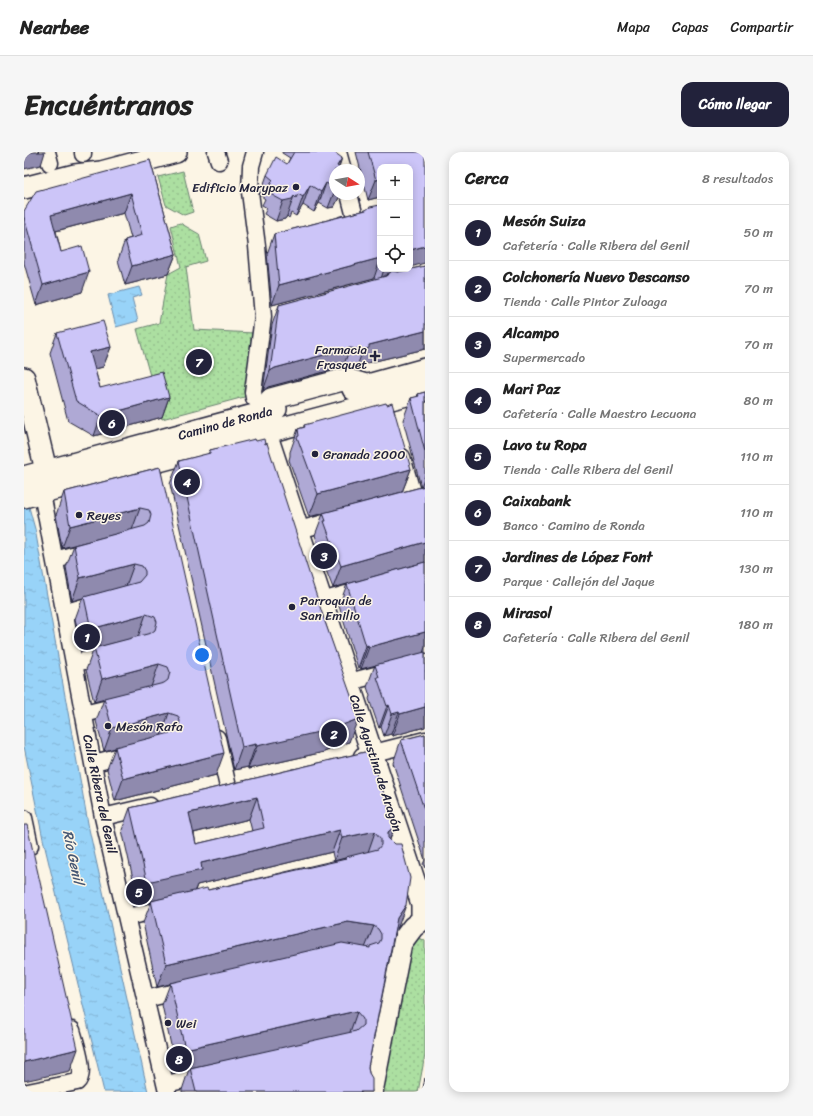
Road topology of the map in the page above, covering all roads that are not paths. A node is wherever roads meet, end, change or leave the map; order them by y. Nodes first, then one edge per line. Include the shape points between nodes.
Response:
1 (255, 152) edge
2 (338, 152) edge
3 (167, 153) edge
4 (341, 164) edge
5 (24, 188) edge
6 (351, 200) edge
7 (326, 229) edge
8 (425, 369) edge
9 (24, 378) edge
10 (425, 390) edge
11 (259, 409) junction
12 (398, 443) edge
13 (32, 487) edge
14 (413, 499) edge
15 (356, 514) edge
16 (298, 530) junction
17 (104, 547) edge
18 (59, 559) dead end
19 (380, 584) edge
20 (114, 599) edge
21 (322, 601) junction
22 (70, 610) dead end
23 (125, 650) edge
24 (80, 662) dead end
25 (425, 662) edge
26 (349, 682) junction
27 (138, 700) edge
28 (92, 712) dead end
29 (214, 722) edge
30 (425, 740) edge
31 (148, 749) edge
32 (372, 754) junction
33 (347, 760) edge
34 (102, 761) dead end
35 (228, 787) edge
36 (168, 802) edge
37 (103, 817) junction
38 (24, 818) edge
39 (33, 861) edge
40 (186, 904) edge
41 (127, 917) junction
42 (424, 921) edge
43 (205, 985) edge
44 (146, 999) junction
45 (68, 1012) edge
46 (224, 1071) edge
47 (166, 1088) edge
48 (28, 1092) edge
49 (372, 1092) edge

1 - 11 street via 251,166 250,192 265,244 270,315
2 - 4 street
3 - 5 main road via 101,172 75,175
6 - 7 street via 356,221
8 - 11 main road, Camino de Ronda
9 - 13 main road via 44,462
10 - 11 main road, Camino de Ronda
11 - 13 main road, Camino de Ronda
11 - 16 main road, Calle Agustina de Aragón
12 - 14 street
13 - 37 street, Calle Ribera del Genil
15 - 16 street
16 - 21 main road, Calle Agustina de Aragón
17 - 18 street
19 - 21 street
20 - 22 street
21 - 26 main road, Calle Agustina de Aragón
23 - 24 street
25 - 26 street
26 - 32 main road, Calle Agustina de Aragón
27 - 28 street
29 - 35 street
30 - 32 street
31 - 34 street, Calle Ribera del Genil
32 - 33 street
32 - 42 main road, Calle Agustina de Aragón via 398,856 422,904
36 - 37 street
37 - 41 street, Calle Ribera del Genil
38 - 39 street
40 - 41 street
41 - 44 street, Calle Ribera del Genil
42 - 49 main road, Calle Agustina de Aragón via 413,927 401,943 394,965 376,1051
43 - 44 street
44 - 47 street, Calle Ribera del Genil
45 - 48 street via 81,1076 77,1082
46 - 47 street

